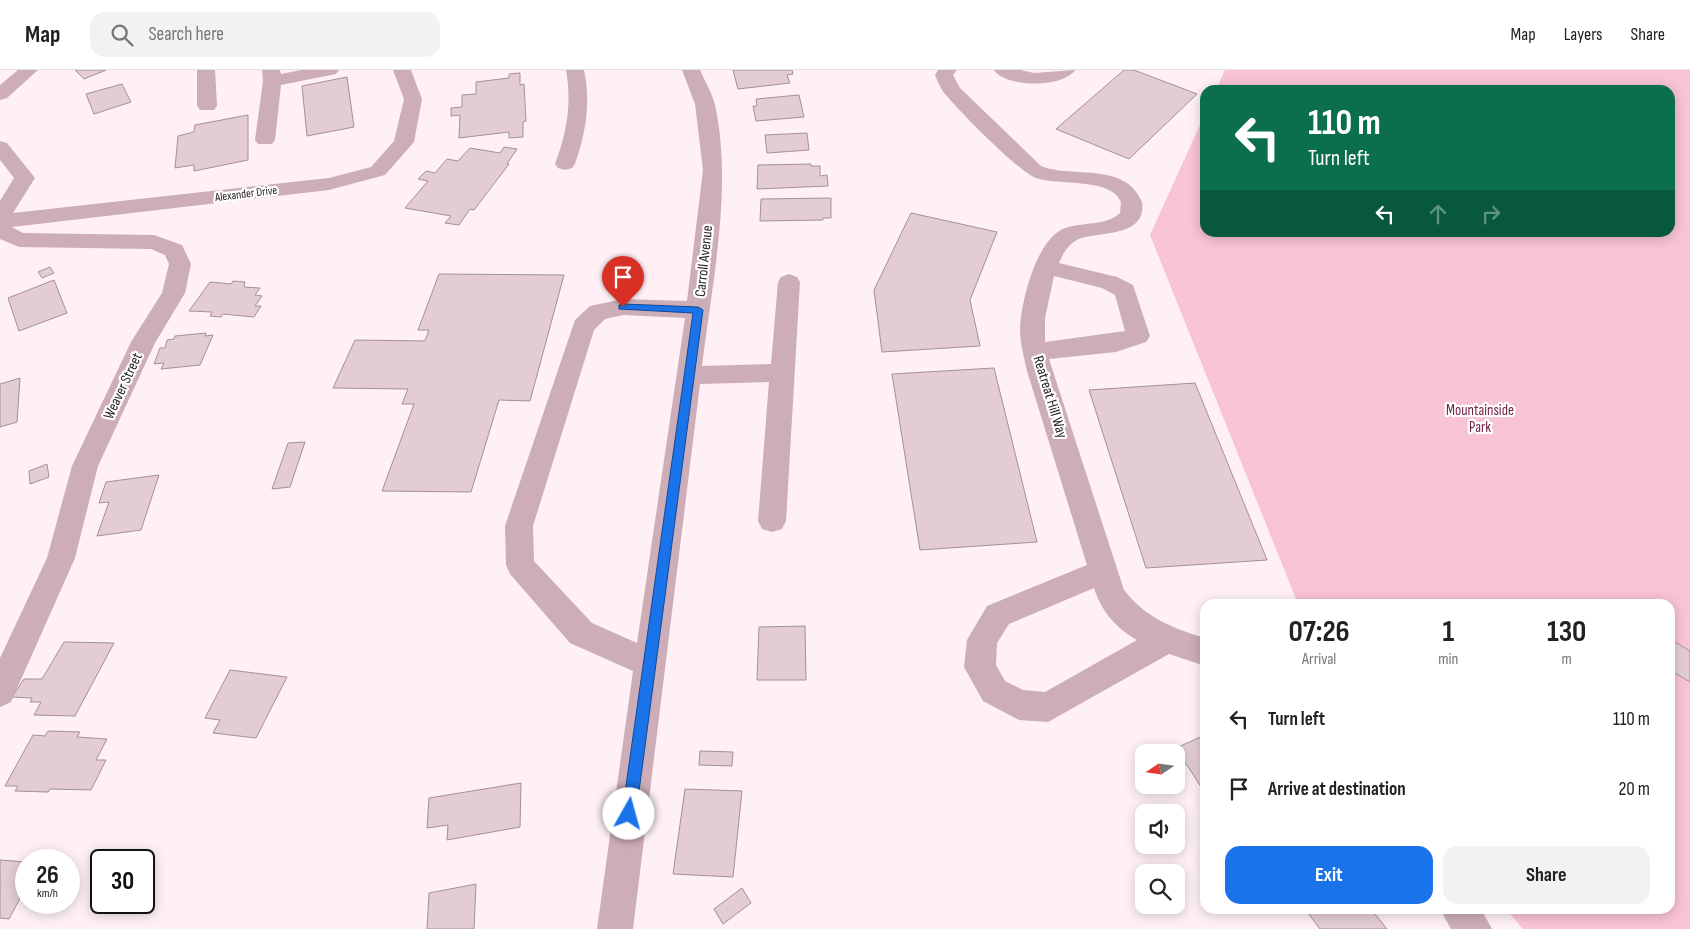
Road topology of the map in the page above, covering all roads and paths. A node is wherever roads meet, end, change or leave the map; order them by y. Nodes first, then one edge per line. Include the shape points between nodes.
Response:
1 (29, 70) edge
2 (206, 70) edge
3 (330, 70) edge
4 (402, 70) edge
5 (575, 70) edge
6 (691, 70) edge
7 (948, 70) edge
8 (1003, 70) edge
9 (1066, 70) edge
10 (272, 76) edge
11 (0, 94) edge
12 (207, 106) dead end
13 (265, 140) dead end
14 (0, 147) edge
15 (565, 164) dead end
16 (0, 217) edge
17 (0, 221) edge
18 (0, 226) edge
19 (1046, 267) junction
20 (789, 282) dead end
21 (698, 310) junction
22 (1036, 352) junction
23 (782, 373) junction
24 (689, 375) junction
25 (772, 521) dead end
26 (1102, 572) junction
27 (1166, 640) junction
28 (1200, 650) edge
29 (648, 663) junction
30 (0, 692) edge
31 (1462, 914) edge
32 (615, 929) edge
33 (1474, 929) edge

1 - 11 street
2 - 12 street
3 - 10 street
4 - 17 street, Alexander Drive via 412,99 404,142 378,171 329,184
5 - 15 street via 579,113 575,138
6 - 21 street, Carroll Avenue via 705,104 713,170
7 - 19 street, Reatreat Hill Way via 944,75 952,91 1034,170 1049,176 1108,182 1127,193 1132,201 1131,212 1116,225 1079,231 1062,239
8 - 9 street via 1037,79
10 - 13 street
14 - 16 street via 25,178
18 - 30 street, Weaver Street via 5,233 19,240 154,242 174,250 180,264 173,293 143,342 85,466 61,558
19 - 22 street, Reatreat Hill Way via 1034,310 1032,329
19 - 22 street via 1109,282 1125,291 1138,336 1116,343
20 - 23 street
21 - 24 street, Carroll Avenue
21 - 29 street via 623,307 598,312 583,326 519,526 520,565 582,633
22 - 26 street, Reatreat Hill Way
23 - 24 street
23 - 25 street
24 - 29 street, Carroll Avenue
26 - 27 street, Reatreat Hill Way via 1111,596 1121,610 1144,629
26 - 27 street via 998,615 982,640 980,667 994,691 1019,705 1048,707
27 - 28 street, Reatreat Hill Way
29 - 32 street, Carroll Avenue
31 - 33 street

